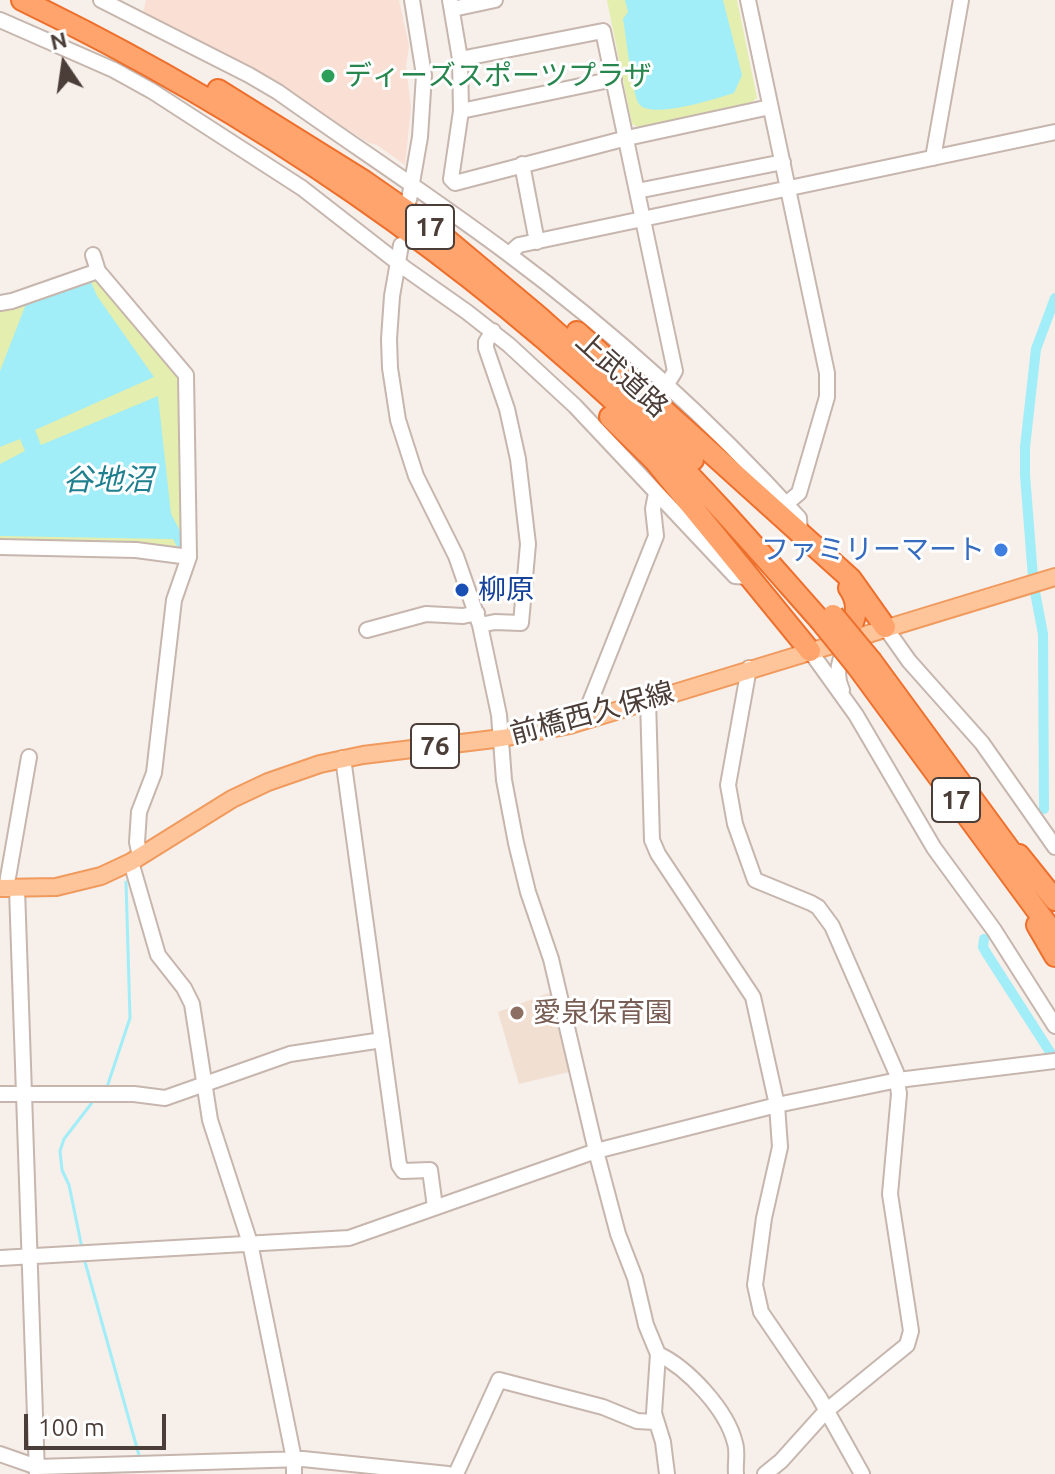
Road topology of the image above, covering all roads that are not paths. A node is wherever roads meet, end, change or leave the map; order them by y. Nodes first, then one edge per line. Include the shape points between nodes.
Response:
1 (22, 0) edge
2 (53, 0) edge
3 (101, 0) edge
4 (135, 0) edge
5 (412, 0) edge
6 (495, 0) edge
7 (748, 0) edge
8 (961, 0) edge
9 (452, 5) edge
10 (128, 14) junction
11 (0, 20) edge
12 (460, 59) junction
13 (614, 79) junction
14 (770, 107) junction
15 (461, 111) junction
16 (1055, 132) edge
17 (627, 138) junction
18 (933, 158) junction
19 (783, 162) junction
20 (522, 164) junction
21 (789, 188) junction
22 (637, 191) junction
23 (410, 193) junction
24 (643, 219) junction
25 (440, 234) junction
26 (537, 242) junction
27 (401, 245) dead end
28 (509, 254) junction
29 (93, 255) dead end
30 (444, 260) junction
31 (397, 262) junction
32 (98, 271) junction
33 (0, 303) edge
34 (493, 331) junction
35 (666, 386) junction
36 (656, 493) junction
37 (786, 504) junction
38 (800, 533) junction
39 (0, 547) edge
40 (189, 557) junction
41 (834, 564) junction
42 (748, 577) junction
43 (1055, 577) edge
44 (826, 617) junction
45 (478, 619) junction
46 (885, 627) junction
47 (367, 630) dead end
48 (847, 639) junction
49 (810, 651) junction
50 (864, 664) junction
51 (749, 668) junction
52 (648, 700) junction
53 (856, 715) junction
54 (589, 719) junction
55 (502, 738) junction
56 (29, 757) dead end
57 (343, 758) junction
58 (1052, 837) edge
59 (1004, 841) junction
60 (135, 859) junction
61 (1010, 873) junction
62 (8, 889) edge
63 (1055, 900) edge
64 (1055, 915) edge
65 (1055, 935) edge
66 (1055, 956) edge
67 (1055, 1026) edge
68 (382, 1040) junction
69 (1055, 1061) edge
70 (898, 1080) junction
71 (204, 1084) junction
72 (0, 1094) edge
73 (23, 1094) junction
74 (777, 1105) junction
75 (596, 1151) junction
76 (435, 1207) junction
77 (250, 1243) junction
78 (29, 1257) junction
79 (0, 1258) edge
80 (658, 1354) junction
81 (826, 1411) junction
82 (655, 1422) junction
83 (0, 1454) edge
84 (294, 1467) edge
85 (37, 1471) edge
86 (448, 1474) edge
87 (456, 1474) edge
88 (667, 1474) edge
89 (736, 1474) edge
90 (765, 1474) edge
91 (862, 1474) edge

1 - 30 highway, 上武道路 / 17 via 174,79 262,132
2 - 25 highway, 上武道路 / 17 via 284,129
3 - 10 street
4 - 10 street
5 - 23 street via 424,75
6 - 9 street
7 - 14 street
8 - 18 street
9 - 12 street
10 - 23 street via 249,75
11 - 31 street via 152,91 302,188
12 - 13 street via 599,30 606,36
12 - 15 street
13 - 15 street
13 - 17 street
14 - 17 street
14 - 19 street
15 - 20 street via 452,181
16 - 18 street
17 - 20 street
17 - 22 street
18 - 21 street
19 - 21 street
19 - 22 street
20 - 26 street
21 - 24 street
21 - 37 street via 827,373 827,397 799,493
22 - 24 street
23 - 28 street
24 - 26 street
24 - 35 street via 675,371
25 - 38 highway via 574,329
25 - 44 highway, 上武道路 / 17 via 665,430
26 - 28 street via 519,245
27 - 31 street
28 - 35 street
29 - 32 street
30 - 42 highway via 654,460
30 - 44 highway, 上武道路 / 17 via 650,436
31 - 34 street
31 - 45 street via 389,339 398,420 416,476 456,556
32 - 33 street
32 - 40 street via 186,375
34 - 36 street via 575,406
34 - 45 street via 486,348 518,459 528,544 521,623
35 - 37 street
36 - 42 street via 735,576
36 - 54 street via 656,536 588,707
37 - 38 street via 799,518
38 - 41 highway
39 - 40 street via 136,550
40 - 60 street via 174,600 154,773 139,812
41 - 46 highway
41 - 48 highway via 857,602
42 - 49 highway
43 - 46 main road, 前橋西久保線 / 76
44 - 50 highway, 上武道路 / 17, bridge
45 - 47 street via 426,614
45 - 55 street
46 - 48 main road, 前橋西久保線 / 76
46 - 58 street
48 - 49 main road, 前橋西久保線 / 76
48 - 53 street via 837,680
49 - 51 main road, 前橋西久保線 / 76
49 - 53 street
50 - 59 highway, 上武道路 / 17
50 - 61 highway, 上武道路 / 17
51 - 52 main road, 前橋西久保線 / 76
51 - 70 street via 728,785 743,848 755,880 818,907 832,926
52 - 54 main road, 前橋西久保線 / 76
52 - 74 street via 652,840 753,997
53 - 67 street via 934,848
54 - 55 main road, 前橋西久保線 / 76
55 - 57 main road, 前橋西久保線 / 76
55 - 75 street via 516,843 551,959
56 - 62 street
57 - 60 main road, 前橋西久保線 / 76 via 251,790
57 - 68 street
59 - 63 highway, 17
59 - 64 highway, 上武道路 / 17
60 - 62 main road, 前橋西久保線 / 76 via 81,882
60 - 71 street via 158,955 192,1004
61 - 65 highway, 上武道路 / 17
61 - 66 highway, 17
62 - 73 street
68 - 71 street via 299,1052
68 - 76 street via 399,1165 403,1171 430,1170
69 - 70 street
70 - 74 street
70 - 81 street via 890,1194 911,1331 907,1345
71 - 73 street via 159,1099 134,1094
71 - 77 street via 210,1120
72 - 73 street
73 - 78 street
74 - 75 street
74 - 81 street via 780,1147 755,1285 761,1312
75 - 76 street
75 - 80 street
76 - 77 street via 349,1238
77 - 78 street
77 - 84 street
78 - 79 street
78 - 85 street
80 - 82 street
80 - 89 street via 698,1383 722,1417 736,1443
81 - 90 street
81 - 91 street
82 - 87 street via 499,1380
82 - 88 street
83 - 85 street
84 - 85 street
84 - 86 street

